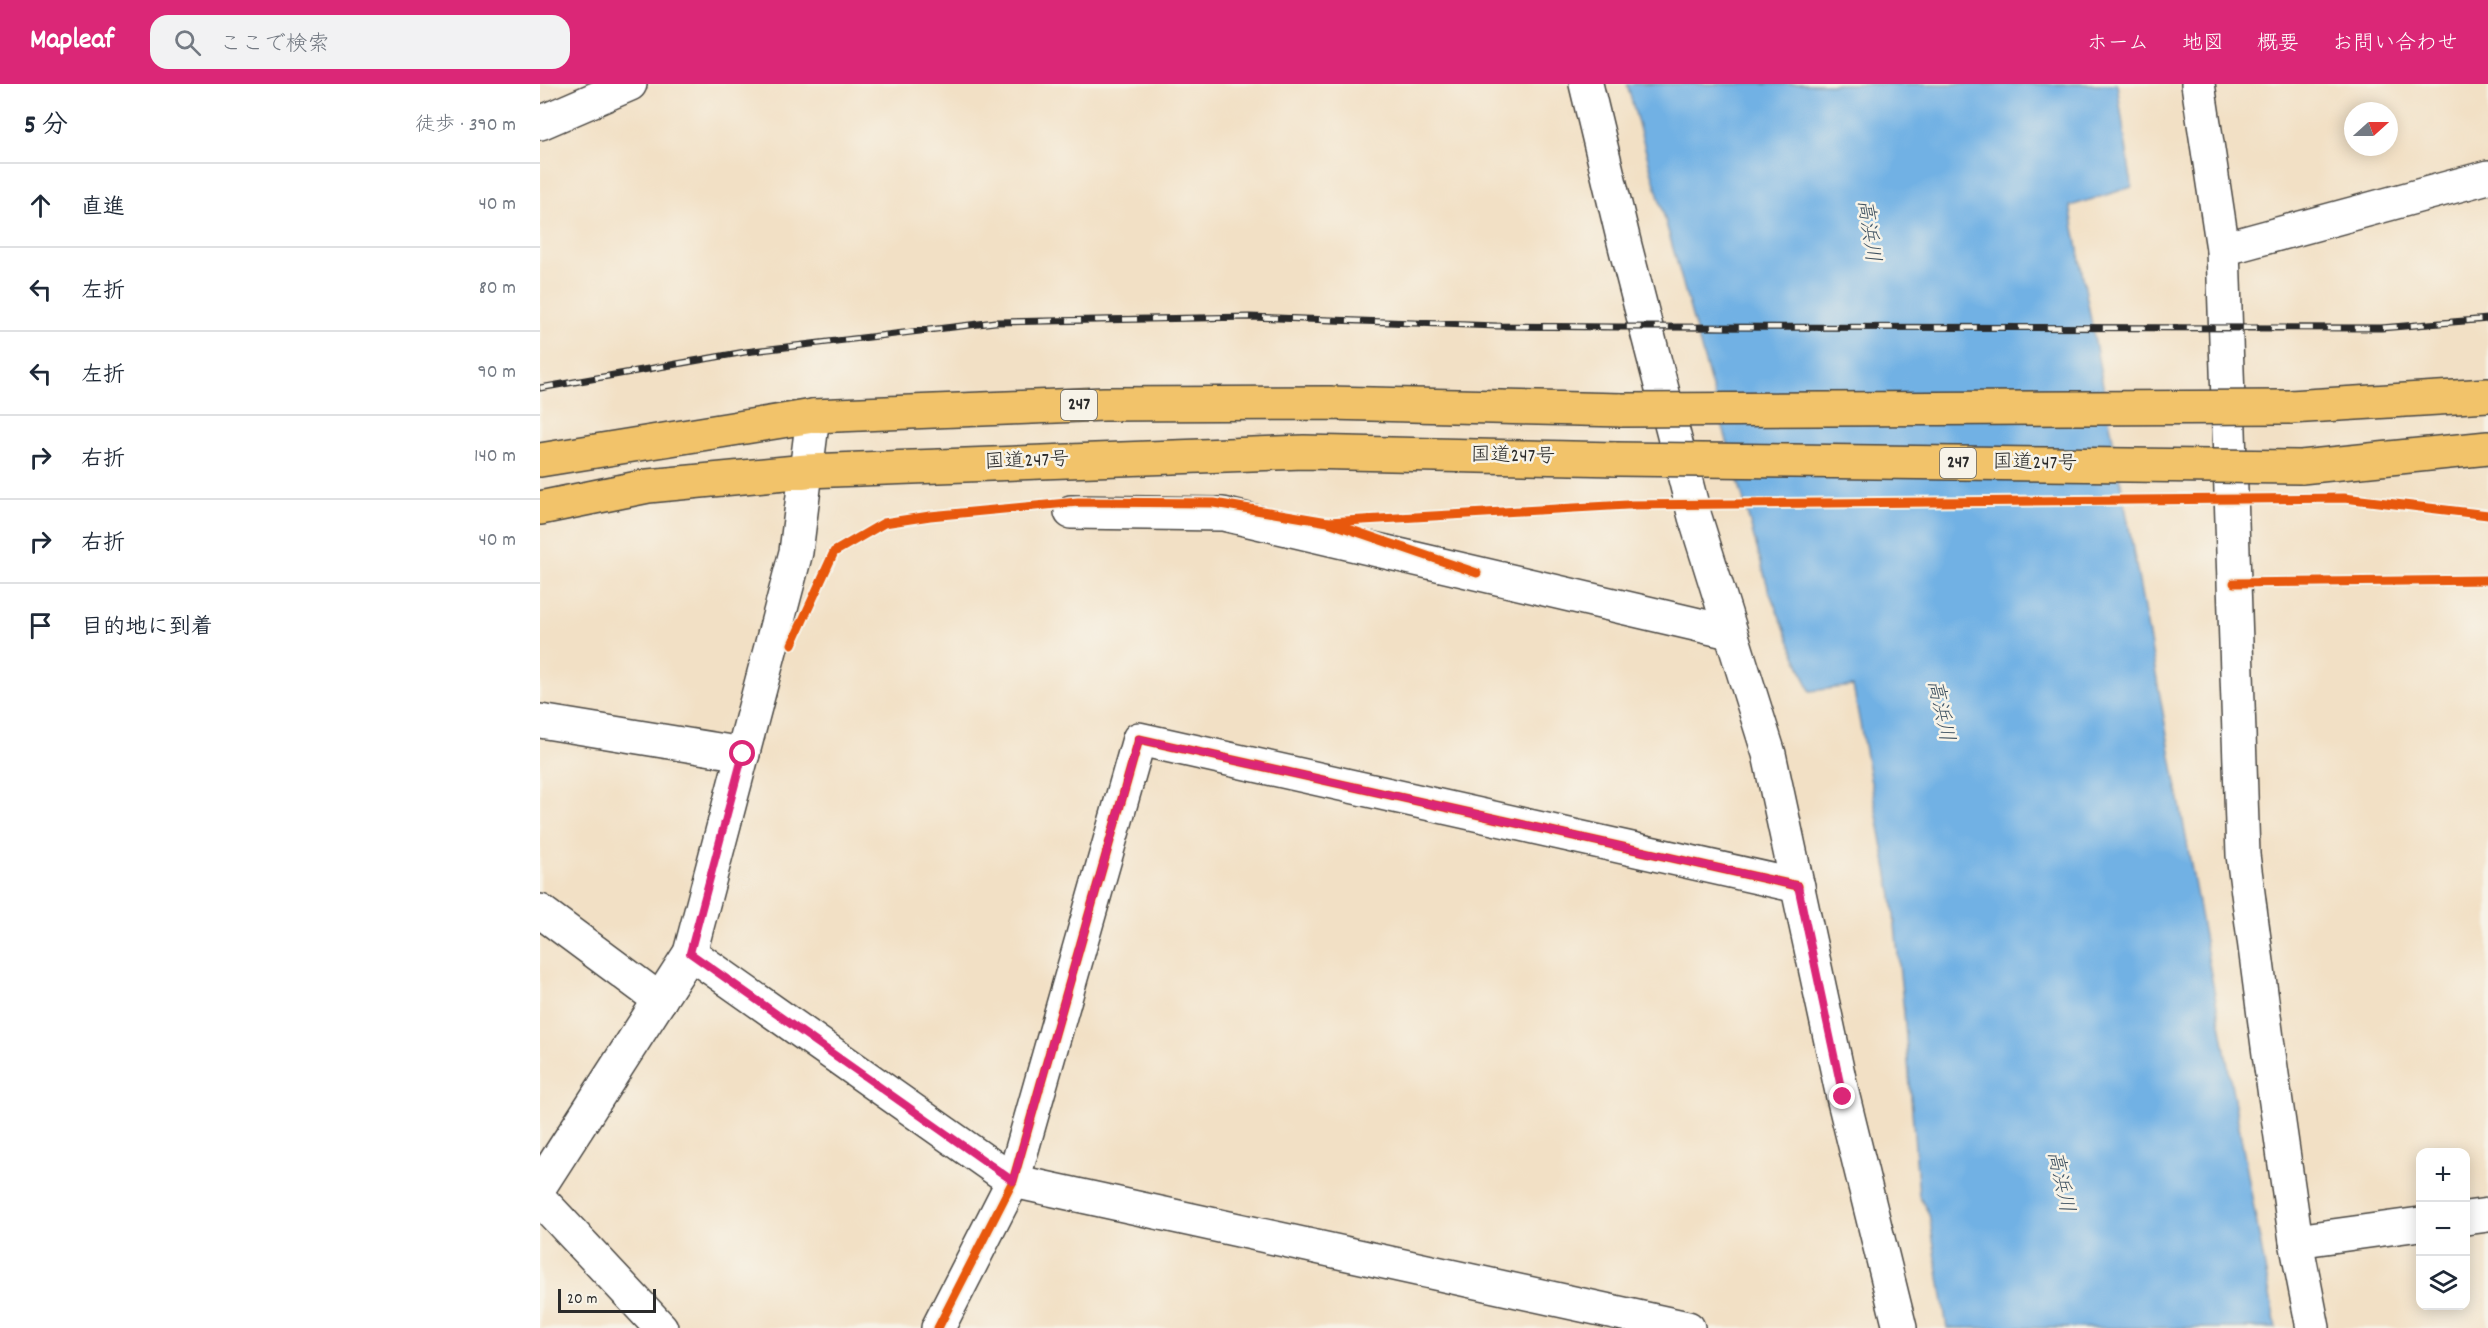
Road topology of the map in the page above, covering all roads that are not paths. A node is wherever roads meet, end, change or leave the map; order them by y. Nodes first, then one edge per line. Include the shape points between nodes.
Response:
1 (630, 84) edge
2 (1586, 84) edge
3 (2198, 84) edge
4 (540, 123) edge
5 (2488, 177) edge
6 (2223, 249) junction
7 (2488, 395) edge
8 (813, 416) junction
9 (2488, 448) edge
10 (540, 460) edge
11 (807, 471) junction
12 (540, 508) edge
13 (1071, 512) dead end
14 (1729, 632) junction
15 (540, 721) edge
16 (743, 754) junction
17 (1798, 886) junction
18 (540, 911) edge
19 (690, 953) junction
20 (660, 1000) junction
21 (1013, 1181) junction
22 (540, 1186) edge
23 (540, 1199) edge
24 (2488, 1215) edge
25 (2470, 1217) edge
26 (2416, 1225) edge
27 (2296, 1240) junction
28 (661, 1328) edge
29 (938, 1328) edge
30 (1688, 1328) edge
31 (1900, 1328) edge
32 (2313, 1328) edge

1 - 4 street
2 - 14 street via 1624,246
3 - 6 street
5 - 6 street
6 - 27 street via 2243,855
7 - 8 highway, 247, bridge via 2290,407 1622,410 1329,403 1104,404
8 - 10 highway, 247
8 - 11 street
9 - 11 highway, 国道247号 / 247, bridge via 2301,467 1304,452
11 - 12 highway, 国道247号 / 247 via 648,486
11 - 16 street via 796,552
13 - 14 street via 1223,514
14 - 17 street via 1769,753
15 - 16 street
16 - 19 street
17 - 21 street via 1139,739
17 - 31 street via 1843,1097
18 - 20 street
19 - 20 street
19 - 21 street
20 - 22 street
21 - 29 street
21 - 30 street
23 - 28 street
24 - 25 street
26 - 27 street
27 - 32 street

